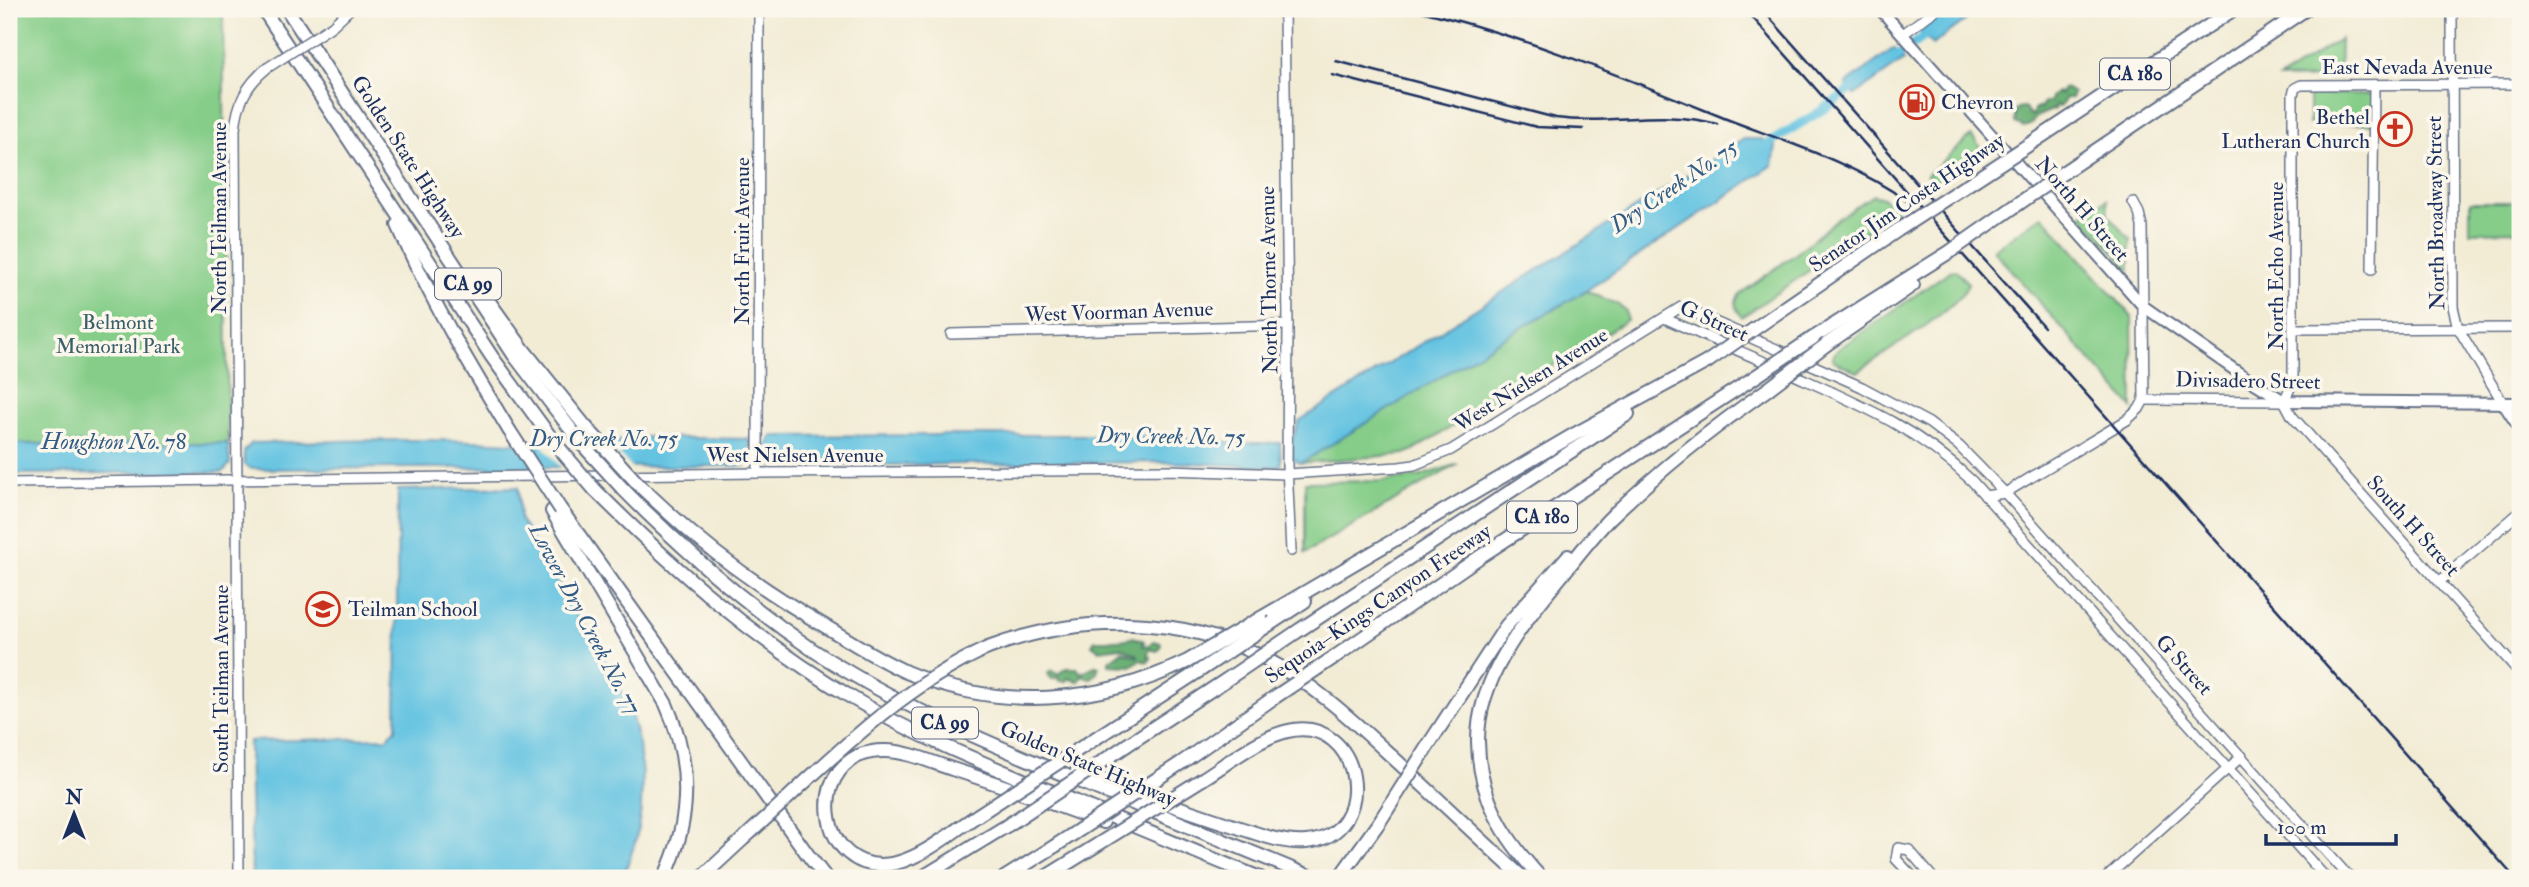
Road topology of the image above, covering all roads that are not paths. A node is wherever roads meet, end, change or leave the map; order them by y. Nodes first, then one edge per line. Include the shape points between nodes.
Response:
1 (263, 9) edge
2 (287, 9) edge
3 (350, 9) edge
4 (760, 9) edge
5 (1284, 9) edge
6 (1880, 9) edge
7 (1937, 9) edge
8 (2234, 9) edge
9 (2306, 9) edge
10 (2452, 9) edge
11 (1903, 34) junction
12 (2452, 84) junction
13 (2520, 84) edge
14 (2374, 85) junction
15 (2295, 88) joint
16 (360, 118) junction
17 (384, 193) junction
18 (2133, 202) dead end
19 (1933, 266) junction
20 (2372, 269) dead end
21 (2143, 306) junction
22 (1664, 318) junction
23 (1289, 325) junction
24 (2458, 328) junction
25 (2520, 328) edge
26 (2293, 329) junction
27 (951, 334) dead end
28 (1707, 362) junction
29 (1862, 387) junction
30 (2144, 400) junction
31 (1853, 401) junction
32 (2284, 401) junction
33 (2503, 403) junction
34 (2520, 403) edge
35 (2520, 429) edge
36 (758, 468) junction
37 (1287, 470) junction
38 (237, 481) junction
39 (9, 483) edge
40 (2005, 493) junction
41 (1985, 496) junction
42 (1995, 507) junction
43 (557, 510) junction
44 (2520, 512) edge
45 (1609, 519) junction
46 (1291, 551) dead end
47 (2440, 581) junction
48 (1267, 620) junction
49 (2520, 673) edge
50 (923, 714) junction
51 (2242, 756) junction
52 (2228, 769) junction
53 (1257, 877) edge
54 (239, 878) edge
55 (664, 878) edge
56 (701, 878) edge
57 (826, 878) edge
58 (921, 878) edge
59 (1004, 878) edge
60 (1044, 878) edge
61 (1314, 878) edge
62 (1339, 878) edge
63 (1523, 878) edge
64 (1541, 878) edge
65 (1914, 878) edge
66 (1933, 878) edge
67 (2106, 878) edge
68 (2326, 878) edge
69 (2350, 878) edge

1 - 17 highway, Golden State Highway / CA 99
2 - 16 highway, Golden State Highway / CA 99
3 - 38 street, North Teilman Avenue, bridge via 267,68 246,89 236,117
4 - 36 street, North Fruit Avenue
5 - 23 street, North Thorne Avenue
6 - 11 main road, North H Street
7 - 11 street
8 - 28 highway, Senator Jim Costa Highway / CA 180, bridge
9 - 19 highway, CA 180, bridge
10 - 12 street, North Broadway Street
11 - 21 main road, North H Street
12 - 13 street, East Nevada Avenue
12 - 14 street, East Nevada Avenue
12 - 24 street, North Broadway Street via 2453,300
14 - 15 street, East Nevada Avenue
14 - 20 street
15 - 26 street, North Echo Avenue
16 - 48 highway, bridge via 523,349 584,426 641,487 699,541 765,590 879,659 943,685 1008,698 1072,696 1129,685
16 - 50 highway, Golden State Highway / CA 99, bridge via 514,355 623,489 687,552 765,616
17 - 43 highway, bridge via 410,254 476,375
17 - 53 highway, Golden State Highway / CA 99, bridge via 554,442 662,557 753,632 915,732
18 - 21 street via 2142,226
19 - 45 highway, bridge via 1718,425
19 - 59 highway, Sequoia–Kings Canyon Freeway / CA 180, bridge via 1813,338 1481,556 1181,763
21 - 30 street
21 - 32 main road, North H Street
22 - 29 street, G Street via 1681,307
22 - 31 street, G Street
22 - 37 street, West Nielsen Avenue via 1451,450 1413,465
23 - 27 street, West Voorman Avenue
23 - 37 street, North Thorne Avenue
24 - 25 street
24 - 26 street
24 - 33 street, North Broadway Street
26 - 32 street, North Echo Avenue via 2293,382
28 - 48 highway via 1575,434
28 - 58 highway, Sequoia–Kings Canyon Freeway / CA 180, bridge
29 - 31 street
29 - 40 street, G Street via 1946,435
30 - 32 street, Divisadero Street
30 - 40 street via 2127,420
31 - 41 street, G Street via 1921,439 1954,463
32 - 33 main road, Divisadero Street
32 - 47 street, South H Street via 2292,416
33 - 34 main road, Divisadero Street
33 - 35 main road
36 - 37 street, West Nielsen Avenue
36 - 38 street, West Nielsen Avenue
37 - 46 street, North Thorne Avenue
38 - 39 street, West Nielsen Avenue
38 - 54 street, South Teilman Avenue
40 - 41 street
40 - 42 street
40 - 51 street, G Street
41 - 42 street, G Street
42 - 52 street, G Street
43 - 55 highway via 666,704 680,738 685,811
43 - 57 highway
44 - 47 street
45 - 62 highway, bridge via 1546,579 1506,626
45 - 64 highway via 1520,631 1495,674 1482,709 1478,740 1485,794 1503,832
47 - 49 street, South H Street
48 - 53 highway, bridge via 1202,668 1099,736 978,815 908,859 879,864 852,855 828,820 827,803 831,785 849,762 874,752 893,752 974,776
50 - 60 highway, bridge via 1183,810 1291,842 1310,842 1343,822 1354,798 1355,779 1337,744 1321,735 1290,730 1268,738 1204,778 1081,855
50 - 61 highway, Golden State Highway / CA 99
51 - 52 street
51 - 69 street, G Street
52 - 67 street
52 - 68 street, G Street
56 - 63 highway, bridge via 898,702 940,671 1012,639 1066,627 1118,624 1170,628 1245,649 1283,668 1320,693
65 - 66 street via 1896,859 1898,848 1909,850

